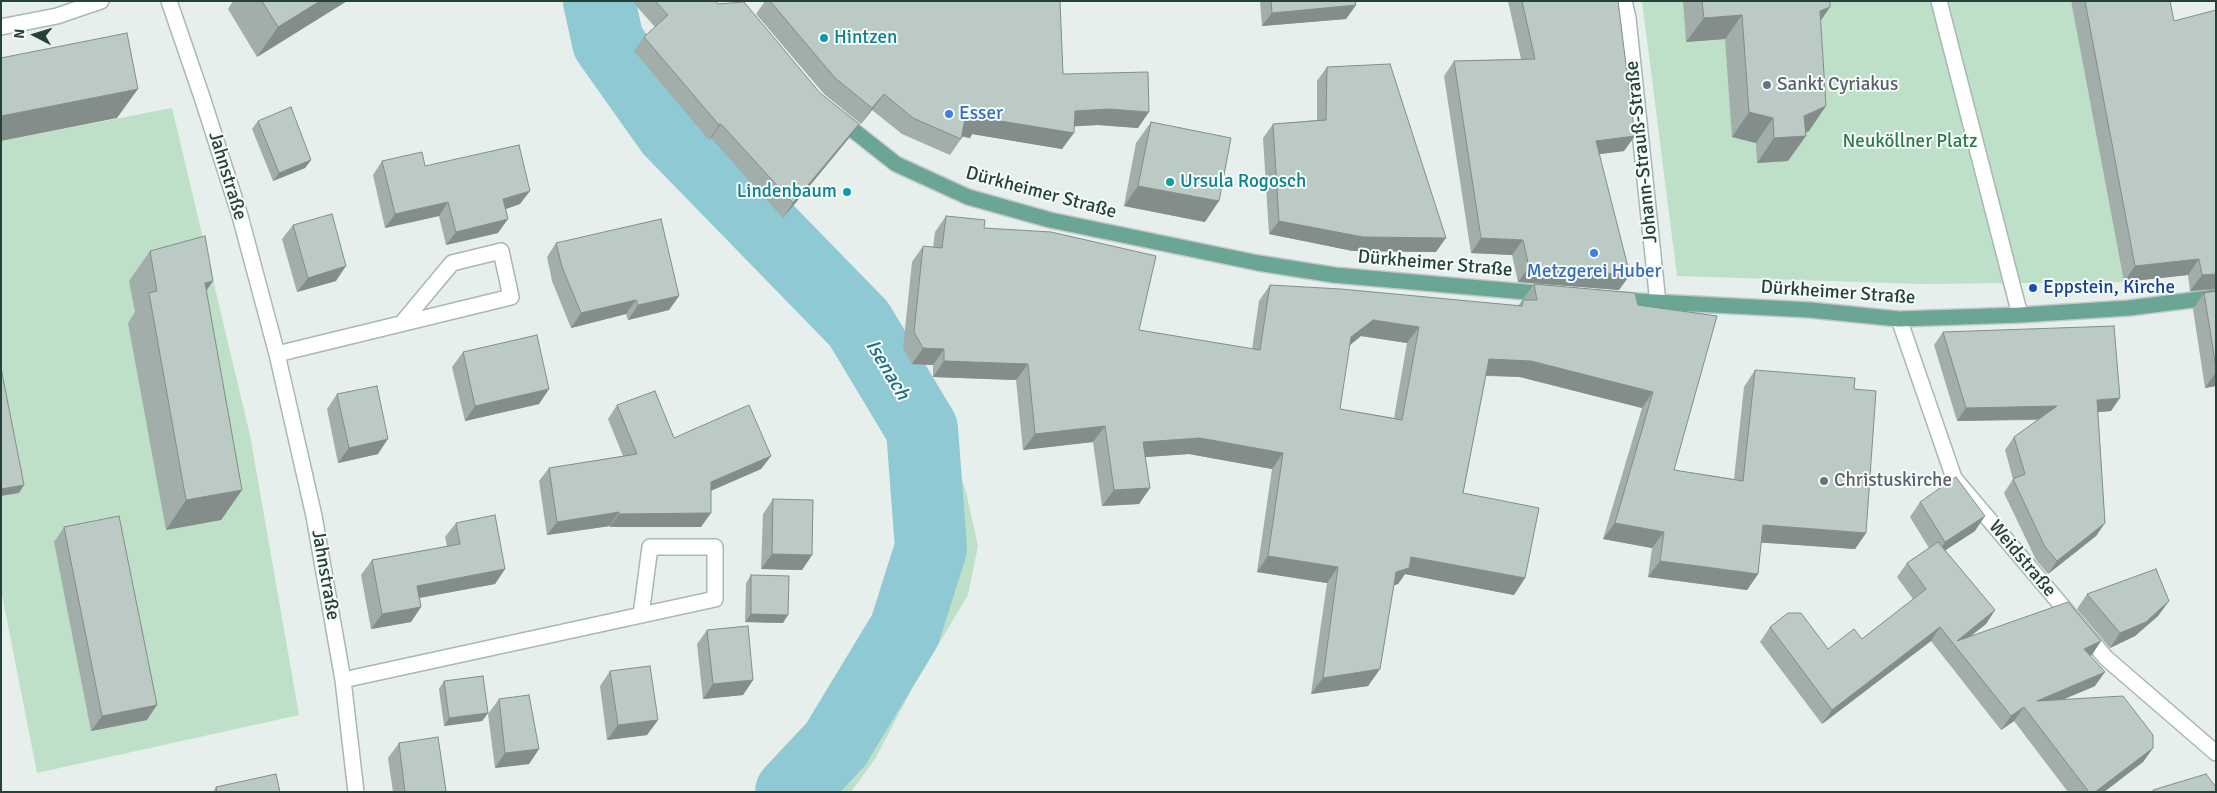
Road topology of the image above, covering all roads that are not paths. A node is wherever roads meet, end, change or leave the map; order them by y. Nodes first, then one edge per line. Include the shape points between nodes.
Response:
1 (101, 1) edge
2 (169, 1) edge
3 (1624, 1) edge
4 (1939, 1) edge
5 (1, 27) edge
6 (824, 107) edge
7 (1560, 295) edge
8 (2216, 297) edge
9 (1599, 298) edge
10 (1658, 303) junction
11 (2020, 315) junction
12 (1899, 319) junction
13 (402, 323) junction
14 (277, 354) junction
15 (641, 614) junction
16 (343, 680) junction
17 (2216, 753) edge
18 (356, 792) edge

1 - 5 street via 56,16
2 - 14 street, Jahnstraße via 240,216
3 - 10 street, Johann-Strauß-Straße
4 - 11 street
6 - 7 main road, Dürkheimer Straße via 896,164 968,197 1050,220 1258,263 1334,275
8 - 11 main road, Dürkheimer Straße via 2129,308
9 - 10 main road, Dürkheimer Straße
10 - 12 main road, Dürkheimer Straße via 1810,310
11 - 12 main road, Dürkheimer Straße
12 - 17 street, Weidstraße via 1954,478 2106,658
13 - 13 street via 511,297 501,251 452,263
13 - 14 street
14 - 16 street, Jahnstraße via 314,516
15 - 15 street via 715,599 715,548 650,547
15 - 16 street
16 - 18 street, Jahnstraße

